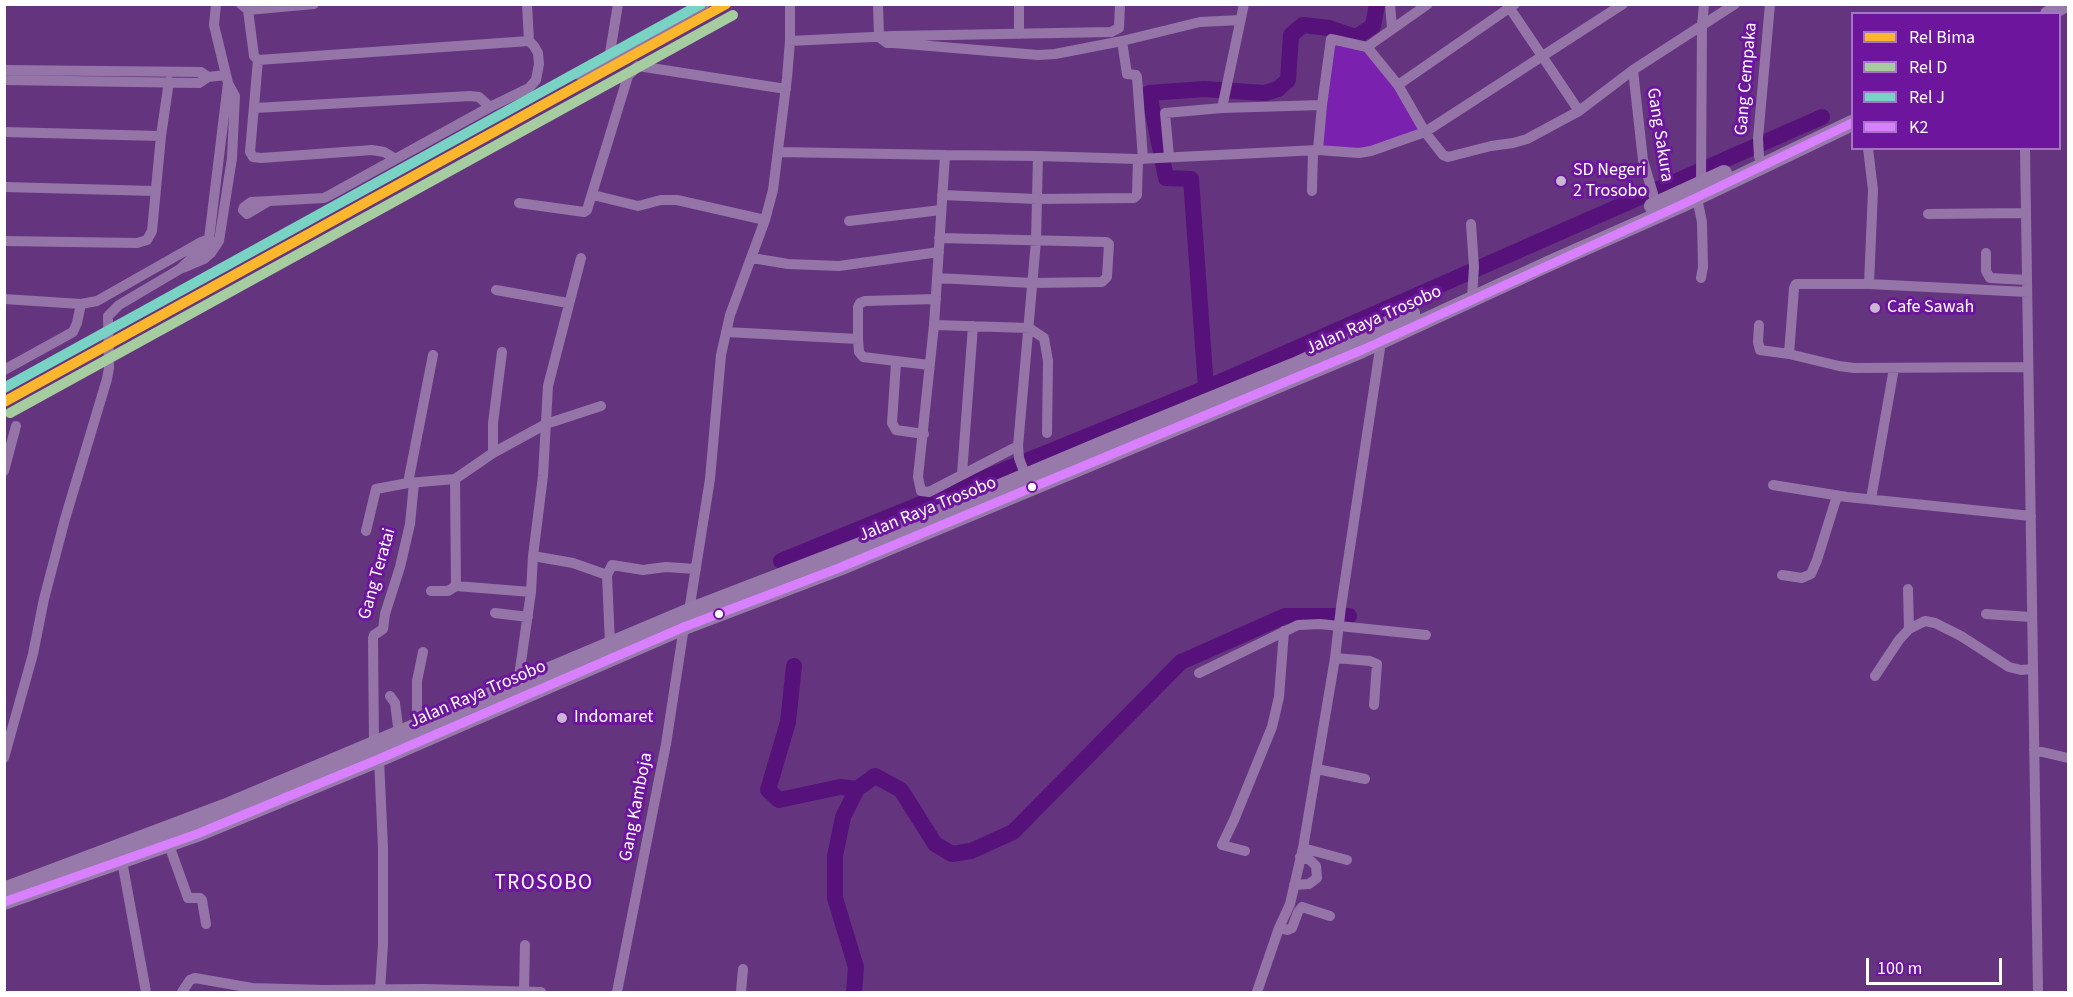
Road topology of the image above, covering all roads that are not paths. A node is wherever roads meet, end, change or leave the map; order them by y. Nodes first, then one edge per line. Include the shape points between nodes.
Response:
1 (216, 4) edge
2 (314, 4) edge
3 (527, 4) edge
4 (618, 4) edge
5 (705, 4) edge
6 (790, 4) edge
7 (878, 4) edge
8 (1019, 4) edge
9 (1120, 4) edge
10 (1244, 4) edge
11 (1390, 4) edge
12 (1428, 4) edge
13 (1623, 4) edge
14 (1704, 4) edge
15 (1735, 4) edge
16 (1770, 4) edge
17 (2066, 4) edge
18 (1511, 6) edge
19 (245, 7) edge
20 (2052, 12) edge
21 (1240, 20) junction
22 (1702, 25) junction
23 (1392, 28) junction
24 (1019, 34) junction
25 (879, 37) junction
26 (529, 41) junction
27 (790, 41) junction
28 (1122, 41) junction
29 (1367, 47) junction
30 (1542, 56) junction
31 (609, 59) junction
32 (258, 60) junction
33 (4, 70) edge
34 (1633, 70) junction
35 (579, 75) dead end
36 (117, 76) junction
37 (208, 77) junction
38 (227, 79) junction
39 (4, 80) edge
40 (169, 81) junction
41 (1398, 85) junction
42 (786, 89) junction
43 (1222, 105) junction
44 (1322, 105) junction
45 (490, 106) junction
46 (255, 108) junction
47 (1579, 111) junction
48 (1851, 112) edge
49 (1851, 123) edge
50 (4, 132) edge
51 (1425, 132) junction
52 (161, 136) junction
53 (1868, 150) edge
54 (2025, 150) edge
55 (1315, 151) junction
56 (779, 152) junction
57 (945, 155) junction
58 (1759, 155) junction
59 (1038, 156) junction
60 (1164, 157) junction
61 (218, 158) junction
62 (231, 158) junction
63 (396, 159) junction
64 (1140, 159) junction
65 (1700, 181) junction
66 (4, 187) edge
67 (155, 191) junction
68 (1312, 191) dead end
69 (592, 195) junction
70 (942, 195) junction
71 (1653, 196) junction
72 (1036, 199) junction
73 (269, 201) dead end
74 (519, 203) dead end
75 (941, 210) junction
76 (2026, 213) junction
77 (1928, 214) dead end
78 (765, 220) junction
79 (849, 221) dead end
80 (1471, 224) dead end
81 (939, 238) junction
82 (214, 240) junction
83 (4, 241) edge
84 (1036, 241) junction
85 (939, 252) junction
86 (1986, 253) dead end
87 (581, 258) dead end
88 (752, 258) junction
89 (937, 278) junction
90 (1701, 278) dead end
91 (2027, 280) junction
92 (1032, 283) junction
93 (1473, 283) junction
94 (1869, 284) junction
95 (496, 290) dead end
96 (2027, 292) junction
97 (4, 299) edge
98 (936, 299) junction
99 (568, 303) junction
100 (81, 304) junction
101 (934, 325) junction
102 (1759, 325) dead end
103 (973, 326) junction
104 (1029, 328) junction
105 (726, 332) junction
106 (858, 339) junction
107 (1381, 342) junction
108 (502, 352) dead end
109 (1789, 354) junction
110 (433, 355) dead end
111 (896, 363) junction
112 (929, 366) junction
113 (2027, 367) junction
114 (1894, 368) junction
115 (4, 370) edge
116 (601, 406) dead end
117 (546, 424) junction
118 (16, 426) dead end
119 (1047, 433) dead end
120 (924, 434) junction
121 (1018, 446) junction
122 (493, 453) junction
123 (4, 471) edge
124 (962, 474) junction
125 (1025, 475) junction
126 (455, 479) junction
127 (411, 483) junction
128 (1773, 485) dead end
129 (1838, 496) junction
130 (1871, 499) junction
131 (2031, 516) junction
132 (366, 531) dead end
133 (533, 556) junction
134 (696, 569) junction
135 (1782, 574) dead end
136 (607, 575) junction
137 (785, 581) junction
138 (456, 586) junction
139 (1908, 589) dead end
140 (431, 591) dead end
141 (531, 592) junction
142 (495, 613) dead end
143 (1986, 614) dead end
144 (528, 617) junction
145 (2031, 617) junction
146 (686, 619) junction
147 (1339, 623) junction
148 (1910, 629) junction
149 (1284, 631) junction
150 (1426, 635) dead end
151 (610, 644) junction
152 (423, 652) dead end
153 (1335, 658) junction
154 (1199, 673) dead end
155 (2033, 673) junction
156 (1875, 676) dead end
157 (518, 683) junction
158 (390, 696) dead end
159 (1374, 705) dead end
160 (417, 725) junction
161 (399, 734) junction
162 (2034, 750) junction
163 (376, 752) junction
164 (4, 758) edge
165 (2068, 758) edge
166 (1317, 769) junction
167 (1365, 779) dead end
168 (169, 845) junction
169 (1245, 851) dead end
170 (1301, 853) junction
171 (1347, 860) dead end
172 (122, 861) junction
173 (1294, 885) junction
174 (4, 890) edge
175 (4, 902) edge
176 (1329, 916) dead end
177 (206, 924) dead end
178 (1279, 928) junction
179 (525, 945) dead end
180 (743, 969) dead end
181 (252, 990) edge
182 (380, 990) junction
183 (424, 991) edge
184 (510, 992) edge
185 (524, 992) edge
186 (146, 993) edge
187 (182, 993) edge
188 (541, 993) edge
189 (617, 993) edge
190 (741, 993) edge
191 (1257, 993) edge
192 (2038, 993) edge

1 - 38 street via 214,25
2 - 19 street
3 - 26 street
4 - 31 street
5 - 31 street
6 - 27 street, Gang Kamboja
7 - 25 street
8 - 24 street
9 - 24 street via 1119,27 1111,32
10 - 21 street
11 - 23 street
12 - 23 street
13 - 30 street
14 - 22 street
15 - 22 street
16 - 58 street, Gang Cempaka
17 - 20 highway
18 - 30 street
18 - 41 street
19 - 32 street
21 - 28 street via 1200,22
21 - 43 street
22 - 34 street
22 - 65 street
23 - 29 street
24 - 25 street
25 - 27 street
25 - 28 street via 894,44 1038,54
26 - 32 street
26 - 45 street via 538,58 534,84
27 - 42 street, Gang Kamboja
28 - 64 street via 1127,74 1137,76
29 - 41 street
29 - 44 street via 1330,40
30 - 47 street
30 - 51 street
31 - 35 street
32 - 46 street
33 - 36 street
34 - 47 street
34 - 71 street, Gang Sakura via 1643,160
36 - 37 street via 201,72
36 - 39 street
36 - 40 street
37 - 38 street
37 - 40 street via 199,82
38 - 61 street
38 - 62 street via 235,96
40 - 52 street
41 - 51 street
42 - 56 street, Gang Kamboja
42 - 69 street via 636,67 628,76
43 - 44 street
43 - 60 street via 1165,113
44 - 55 street
45 - 46 street via 479,97 470,96
45 - 63 street
46 - 63 street via 250,152 253,157 372,150
47 - 51 street via 1527,139 1448,157
48 - 58 highway, Jalan Raya Trosobo
49 - 65 highway, Jalan Raya Trosobo
50 - 52 street
51 - 55 street via 1371,151
52 - 67 street
53 - 94 street via 1873,190
54 - 76 street
55 - 60 street
55 - 68 street
56 - 57 street
56 - 78 street, Gang Kamboja
57 - 59 street
57 - 70 street
58 - 65 highway, Jalan Raya Trosobo
59 - 64 street
59 - 72 street
60 - 64 street
61 - 62 street
61 - 82 street
62 - 82 street
63 - 73 street via 324,198
64 - 72 street via 1135,198
65 - 71 highway, Jalan Raya Trosobo
65 - 90 street via 1704,267
65 - 93 highway, Jalan Raya Trosobo
66 - 67 street
67 - 83 street via 152,231 143,242
69 - 74 street via 585,212
69 - 78 street via 638,206 677,200
70 - 72 street
70 - 75 street
71 - 93 highway, Jalan Raya Trosobo
72 - 84 street
75 - 79 street
75 - 81 street
76 - 77 street
76 - 91 street
78 - 88 street, Gang Kamboja
80 - 93 street
81 - 84 street
81 - 85 street
82 - 100 street via 201,242 97,301
82 - 164 street via 211,253 119,305 108,316 109,368
84 - 92 street
84 - 92 street via 1108,242 1107,277 1102,282
85 - 88 street via 838,266
85 - 89 street
86 - 91 street via 1990,278
87 - 99 street
88 - 105 street, Gang Kamboja
89 - 92 street
89 - 98 street
91 - 96 street
92 - 104 street
93 - 107 highway, Jalan Raya Trosobo
93 - 125 highway, Jalan Raya Trosobo via 1303,362
94 - 96 street
94 - 109 street via 1796,284
95 - 99 street
96 - 113 street
97 - 100 street
98 - 101 street
98 - 106 street via 862,302 858,307
99 - 117 street via 548,386
100 - 115 street via 73,332
101 - 103 street
101 - 112 street
102 - 109 street via 1760,350
103 - 104 street
103 - 124 street
104 - 119 street via 1044,338 1048,350
104 - 121 street
105 - 106 street
105 - 134 street, Gang Kamboja
106 - 111 street via 863,357
107 - 137 highway, Jalan Raya Trosobo via 839,568
107 - 147 street
108 - 122 street
109 - 114 street via 1846,367
110 - 127 street, Gang Teratai
111 - 112 street
111 - 120 street via 892,423 896,430
112 - 120 street
113 - 114 street
113 - 131 street
114 - 130 street
116 - 117 street
117 - 122 street
117 - 133 street
118 - 123 street
120 - 124 street via 918,477 921,491 929,492
121 - 124 street
121 - 125 street
122 - 126 street
125 - 137 highway, Jalan Raya Trosobo
126 - 127 street
126 - 138 street
127 - 132 street via 375,489
127 - 163 street, Gang Teratai via 410,524 400,567 383,629 373,638
128 - 129 street
129 - 130 street
129 - 135 street via 1811,574 1802,578
130 - 131 street
131 - 145 street
133 - 136 street via 573,563
133 - 141 street
134 - 136 street via 643,570 612,565
134 - 146 street, Gang Kamboja
136 - 151 street
137 - 146 highway, Jalan Raya Trosobo
138 - 140 street via 448,591
138 - 141 street
139 - 148 street
141 - 144 street
142 - 144 street
143 - 145 street
144 - 157 street
145 - 155 street
146 - 151 highway, Jalan Raya Trosobo
146 - 163 highway, Jalan Raya Trosobo
146 - 189 street, Gang Kamboja via 666,744
147 - 149 street via 1306,624
147 - 150 street
147 - 153 street
148 - 155 street via 1925,621 1935,623 2009,667
148 - 156 street
149 - 154 street
149 - 169 street via 1279,697 1272,727 1222,845
151 - 157 highway, Jalan Raya Trosobo
152 - 160 street via 417,681
153 - 159 street via 1377,664
153 - 166 street
155 - 162 street
157 - 160 highway, Jalan Raya Trosobo
158 - 161 street via 395,703
160 - 161 highway, Jalan Raya Trosobo
161 - 163 highway, Jalan Raya Trosobo
162 - 165 street
162 - 192 street
163 - 168 highway, Jalan Raya Trosobo
163 - 174 highway, Jalan Raya Trosobo
163 - 182 street, Gang Teratai via 383,848
166 - 167 street
166 - 170 street
168 - 172 highway, Jalan Raya Trosobo
168 - 177 street via 188,898 201,900
170 - 171 street
170 - 173 street
170 - 173 street via 1316,866 1317,878 1310,884
172 - 175 highway, Jalan Raya Trosobo
172 - 186 street
173 - 178 street
176 - 178 street via 1302,908 1291,929
178 - 191 street
179 - 185 street
180 - 190 street
181 - 182 street
181 - 187 street via 195,978
182 - 183 street
183 - 184 street
184 - 185 street
185 - 188 street

